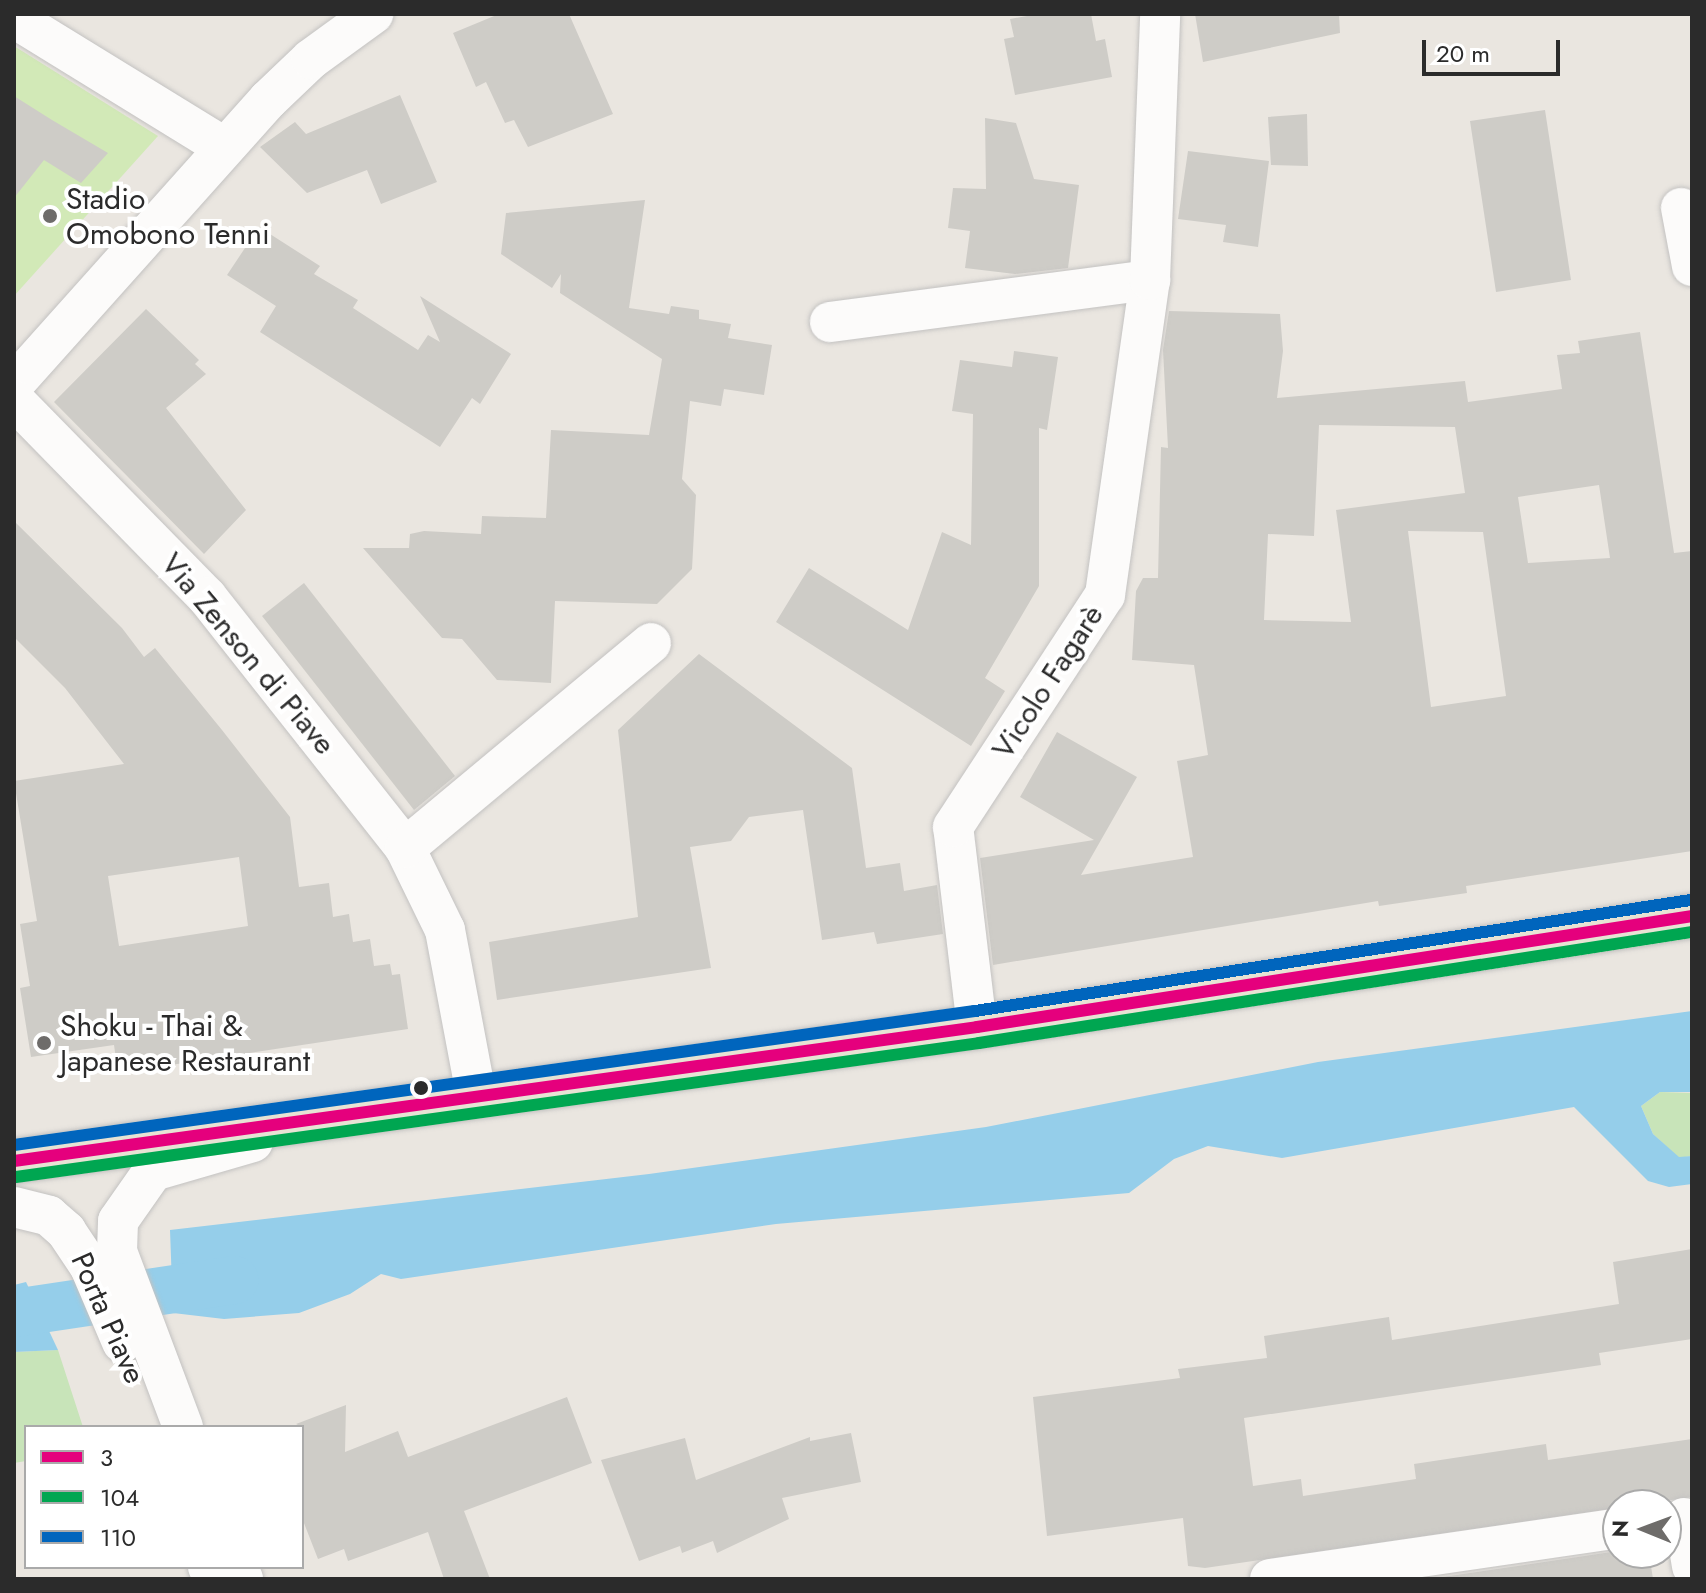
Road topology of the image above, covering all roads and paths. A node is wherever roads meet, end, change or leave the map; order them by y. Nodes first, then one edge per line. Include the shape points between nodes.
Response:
1 (373, 14) edge
2 (1160, 14) edge
3 (14, 18) edge
4 (224, 147) junction
5 (1681, 208) dead end
6 (1692, 266) edge
7 (1150, 280) junction
8 (830, 322) dead end
9 (14, 384) edge
10 (14, 400) edge
11 (651, 643) dead end
12 (405, 848) junction
13 (1692, 916) edge
14 (977, 1027) junction
15 (476, 1094) junction
16 (345, 1115) junction
17 (14, 1161) edge
18 (31, 1212) edge
19 (98, 1249) junction
20 (141, 1355) junction
21 (155, 1425) edge
22 (182, 1425) edge
23 (1682, 1523) edge
24 (1602, 1532) edge
25 (1453, 1566) edge
26 (1692, 1566) edge
27 (1270, 1579) edge

1 - 4 street via 311,59
2 - 7 street, Vicolo Fagarè
3 - 4 street
4 - 9 street
5 - 6 street
7 - 8 street
7 - 14 street, Vicolo Fagarè via 1105,595 953,827
10 - 12 street, Via Zenson di Piave via 207,597
11 - 12 street
12 - 15 street, Via Zenson di Piave via 445,930
13 - 14 main road
14 - 15 main road
15 - 16 main road
16 - 17 main road
16 - 19 street via 153,1171
18 - 19 street, Porta Piave
19 - 20 street, Porta Piave
20 - 21 street, Porta Piave
20 - 22 street, Porta Piave
23 - 26 street
24 - 25 street
25 - 27 street

